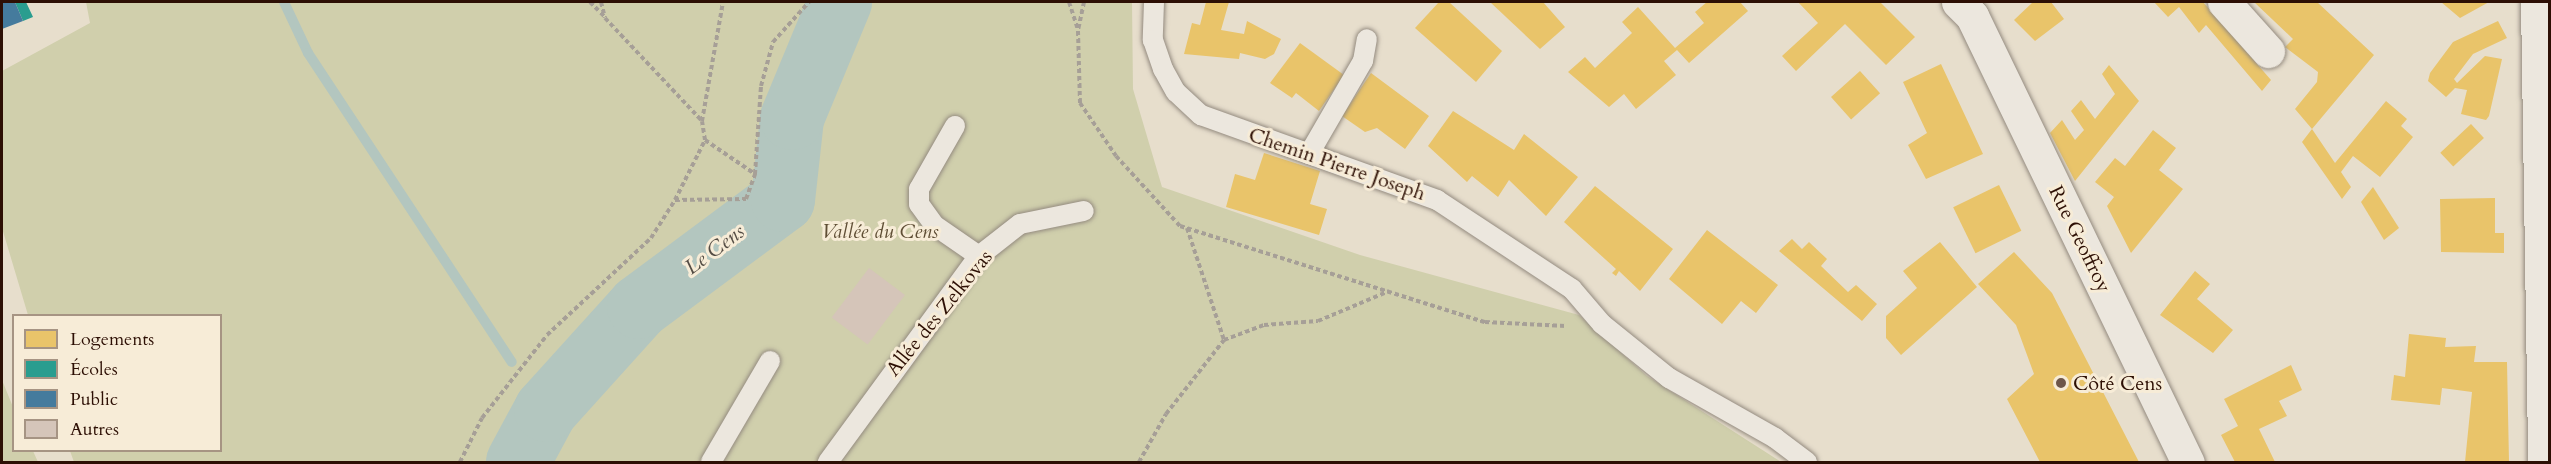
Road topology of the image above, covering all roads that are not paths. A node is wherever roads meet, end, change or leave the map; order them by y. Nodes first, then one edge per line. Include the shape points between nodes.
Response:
1 (1154, 2) edge
2 (2224, 2) edge
3 (2536, 2) edge
4 (1973, 6) edge
5 (1367, 39) dead end
6 (2268, 51) dead end
7 (955, 126) dead end
8 (1309, 154) junction
9 (1084, 211) dead end
10 (979, 256) junction
11 (770, 361) dead end
12 (711, 462) edge
13 (828, 462) edge
14 (1807, 462) edge
15 (2188, 462) edge
16 (2544, 462) edge

1 - 8 lane, Chemin Pierre Joseph via 1153,40 1176,92 1201,115
2 - 6 street
3 - 16 street
4 - 15 street, Rue Geoffroy
5 - 8 lane via 1363,61
7 - 10 lane via 919,189 919,204 934,225
8 - 14 lane, Chemin Pierre Joseph via 1437,200 1572,289 1602,324 1669,378 1775,438
9 - 10 lane, Allée des Zelkovas via 1020,224
10 - 13 lane, Allée des Zelkovas
11 - 12 lane

